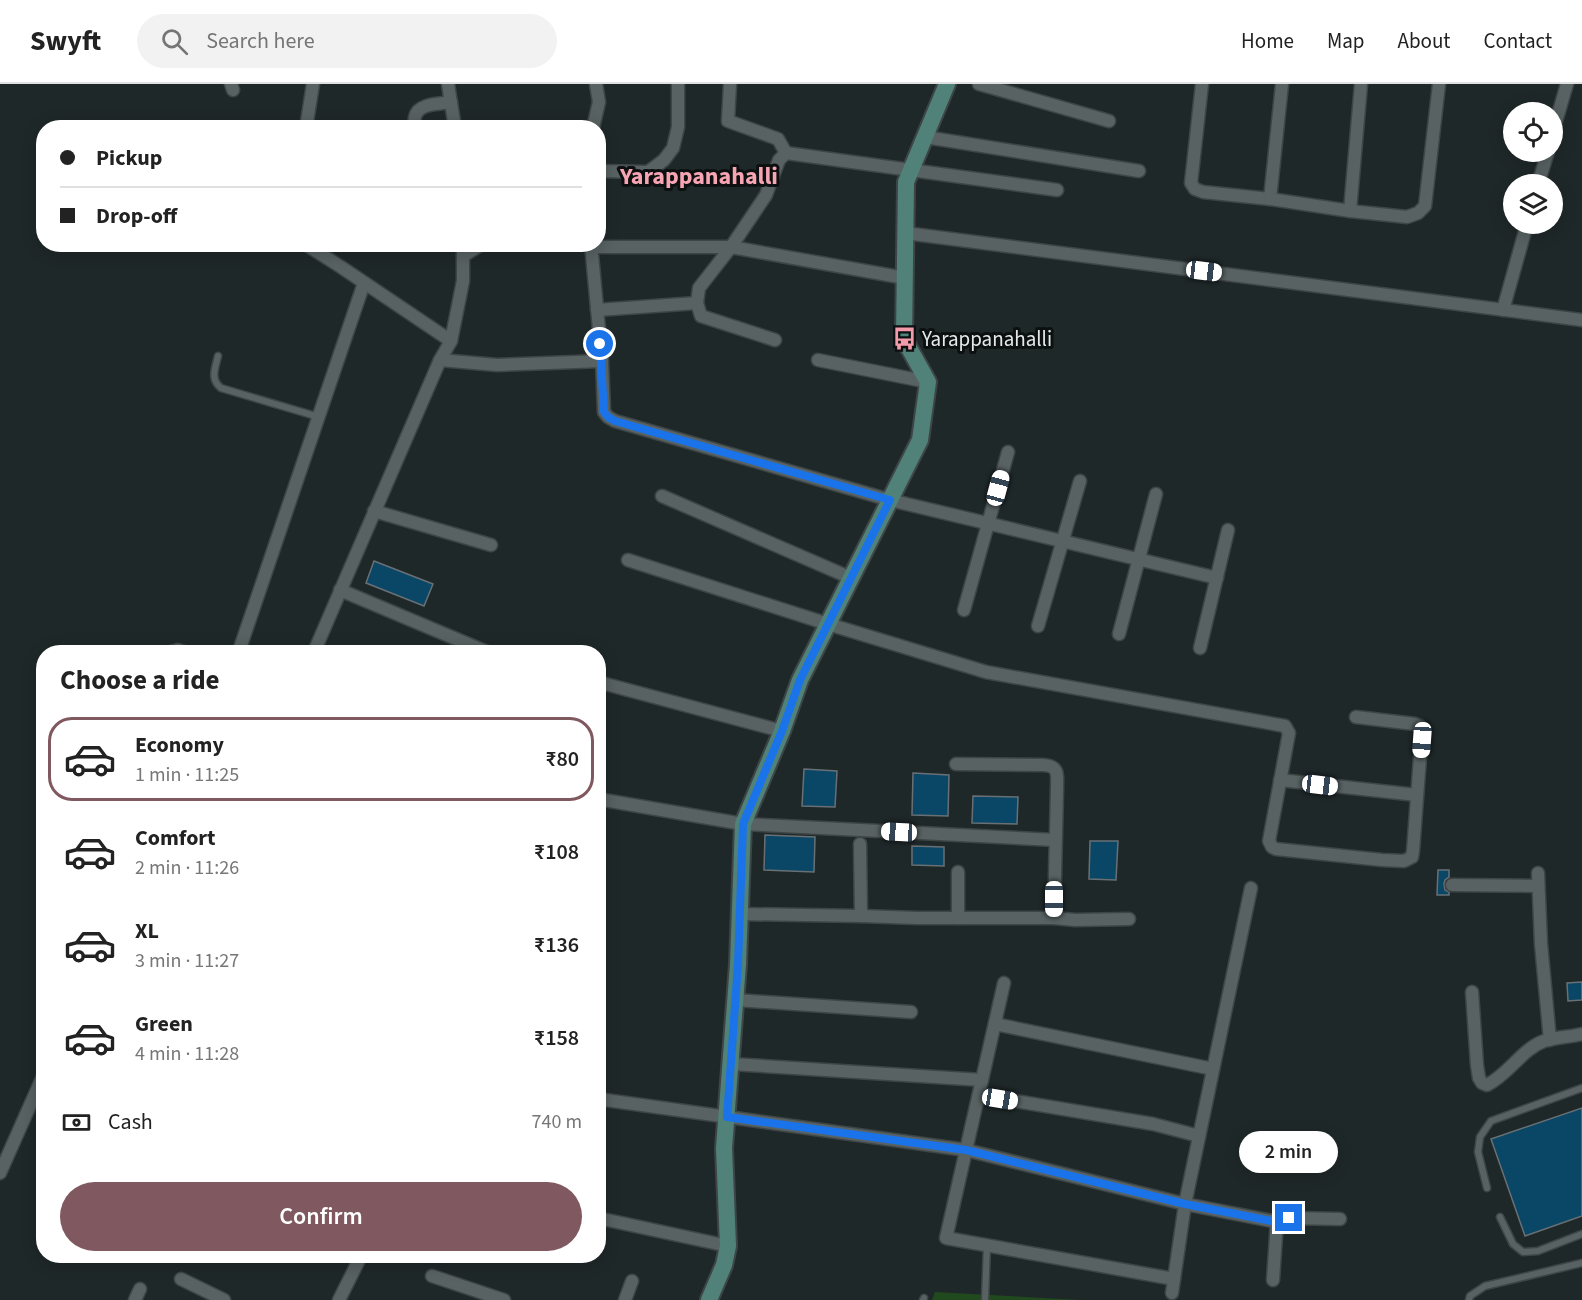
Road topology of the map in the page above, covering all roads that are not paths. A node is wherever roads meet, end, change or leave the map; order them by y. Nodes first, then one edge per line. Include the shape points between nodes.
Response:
1 (313, 84) edge
2 (448, 84) edge
3 (596, 84) edge
4 (678, 84) edge
5 (730, 84) edge
6 (947, 84) edge
7 (979, 84) edge
8 (1202, 84) edge
9 (1282, 84) edge
10 (1361, 84) edge
11 (1439, 84) edge
12 (1567, 84) edge
13 (451, 102) junction
14 (1562, 102) edge
15 (307, 120) edge
16 (415, 120) edge
17 (454, 120) edge
18 (595, 120) edge
19 (1109, 121) dead end
20 (925, 137) junction
21 (786, 153) junction
22 (911, 170) junction
23 (606, 171) edge
24 (1139, 171) dead end
25 (1057, 190) dead end
26 (1270, 199) junction
27 (1350, 211) junction
28 (905, 233) junction
29 (1524, 234) edge
30 (606, 246) edge
31 (731, 247) junction
32 (317, 252) edge
33 (463, 252) edge
34 (592, 252) edge
35 (905, 278) junction
36 (364, 284) junction
37 (697, 303) junction
38 (597, 310) junction
39 (1503, 310) junction
40 (1582, 320) edge
41 (775, 340) dead end
42 (452, 341) junction
43 (218, 356) dead end
44 (440, 360) junction
45 (818, 360) dead end
46 (602, 361) junction
47 (928, 382) junction
48 (319, 417) junction
49 (1008, 452) dead end
50 (1080, 481) dead end
51 (1156, 494) dead end
52 (662, 496) dead end
53 (890, 500) junction
54 (374, 511) junction
55 (988, 523) junction
56 (1228, 530) dead end
57 (1063, 541) junction
58 (491, 545) dead end
59 (628, 560) dead end
60 (1139, 560) junction
61 (851, 578) junction
62 (1217, 578) junction
63 (340, 590) junction
64 (964, 610) dead end
65 (828, 624) junction
66 (1038, 626) dead end
67 (1119, 634) dead end
68 (241, 645) edge
69 (317, 645) edge
70 (470, 645) edge
71 (1200, 648) dead end
72 (606, 684) edge
73 (1356, 717) dead end
74 (782, 731) junction
75 (956, 764) dead end
76 (1280, 780) junction
77 (1417, 795) junction
78 (606, 800) edge
79 (743, 824) junction
80 (1055, 840) junction
81 (860, 844) dead end
82 (958, 872) dead end
83 (1538, 873) dead end
84 (1452, 885) dead end
85 (1538, 886) junction
86 (1251, 888) dead end
87 (740, 914) junction
88 (861, 916) junction
89 (958, 918) junction
90 (1054, 918) junction
91 (1129, 919) dead end
92 (1004, 983) dead end
93 (1472, 992) dead end
94 (736, 1000) junction
95 (911, 1012) dead end
96 (995, 1024) junction
97 (1582, 1034) edge
98 (1550, 1040) junction
99 (731, 1064) junction
100 (1213, 1070) junction
101 (982, 1080) junction
102 (1582, 1088) edge
103 (36, 1092) edge
104 (979, 1095) junction
105 (606, 1101) edge
106 (727, 1117) junction
107 (1199, 1136) junction
108 (966, 1150) junction
109 (0, 1173) edge
110 (1487, 1188) dead end
111 (1185, 1204) junction
112 (1500, 1217) dead end
113 (1340, 1219) dead end
114 (606, 1220) edge
115 (1277, 1221) junction
116 (1582, 1234) edge
117 (987, 1245) junction
118 (728, 1246) junction
119 (358, 1263) edge
120 (1582, 1263) edge
121 (432, 1276) dead end
122 (181, 1279) dead end
123 (1174, 1280) junction
124 (1273, 1280) dead end
125 (632, 1281) dead end
126 (1172, 1293) dead end
127 (224, 1300) edge
128 (339, 1300) edge
129 (504, 1300) edge
130 (626, 1300) edge
131 (709, 1300) edge
132 (985, 1300) edge
133 (1469, 1300) edge

1 - 15 street
2 - 13 street
3 - 18 street via 599,102
4 - 23 street via 678,127 673,148 664,160 648,172
5 - 21 street via 728,121 778,139
6 - 20 street
7 - 19 street
8 - 26 street via 1191,183 1203,192
9 - 26 street
10 - 27 street
11 - 27 street via 1425,206 1407,217
12 - 14 street
13 - 16 street via 419,109
13 - 17 street
20 - 22 street
20 - 24 street
21 - 22 street
21 - 31 street via 779,160 766,195
22 - 25 street
22 - 28 street via 906,182
26 - 27 street
28 - 35 street
28 - 39 street
29 - 39 street
30 - 31 street
31 - 35 street
31 - 37 street via 699,288
32 - 36 street
33 - 42 street via 463,281
34 - 38 street
35 - 47 street via 904,339
36 - 42 street
36 - 48 street
37 - 38 street
37 - 41 street via 701,316
38 - 46 street
39 - 40 street
42 - 44 street
43 - 48 lane via 213,374 221,388
44 - 46 street via 497,365
44 - 54 street
45 - 47 street
46 - 53 street via 604,412 615,421
47 - 53 street via 920,440
48 - 68 street
49 - 55 street
50 - 57 street
51 - 60 street
52 - 61 street
53 - 55 street
53 - 61 street
54 - 58 street
54 - 63 street
55 - 57 street
55 - 64 street
56 - 62 street
57 - 60 street
57 - 66 street
59 - 65 street
60 - 62 street
60 - 67 street
61 - 65 street
62 - 71 street
63 - 69 street
63 - 70 street
65 - 74 street via 800,680
65 - 76 street via 986,672 1285,726 1289,733
72 - 74 street
73 - 77 street via 1420,726
74 - 79 street
75 - 80 street via 1055,768
76 - 77 street
76 - 77 street via 1269,841 1276,849 1404,861 1412,857
78 - 79 street
79 - 80 street
79 - 87 street
80 - 90 street
81 - 88 street
82 - 89 street
83 - 85 street
84 - 85 street
85 - 98 street
86 - 100 street
87 - 88 street
87 - 94 street
88 - 89 street
89 - 90 street
90 - 91 street
92 - 96 street
93 - 98 street via 1477,1065 1482,1083 1487,1085 1496,1080 1530,1050
94 - 95 street
94 - 99 street
96 - 100 street
96 - 101 street
97 - 98 street
99 - 101 street
99 - 106 street
100 - 107 street
101 - 104 street
102 - 110 lane via 1491,1121 1480,1137 1478,1152
103 - 109 street
104 - 107 street via 1153,1124
104 - 108 street
105 - 106 street
106 - 108 street
106 - 118 street via 724,1148
107 - 111 street
108 - 111 street
108 - 117 street via 946,1238
111 - 115 street
111 - 123 street
112 - 116 lane via 1513,1244 1523,1252 1538,1251
113 - 115 street
114 - 118 street
115 - 124 street
117 - 123 street
117 - 132 lane
118 - 131 street
119 - 128 street
120 - 133 lane via 1485,1286
121 - 129 street
122 - 127 street
123 - 126 street
125 - 130 street

